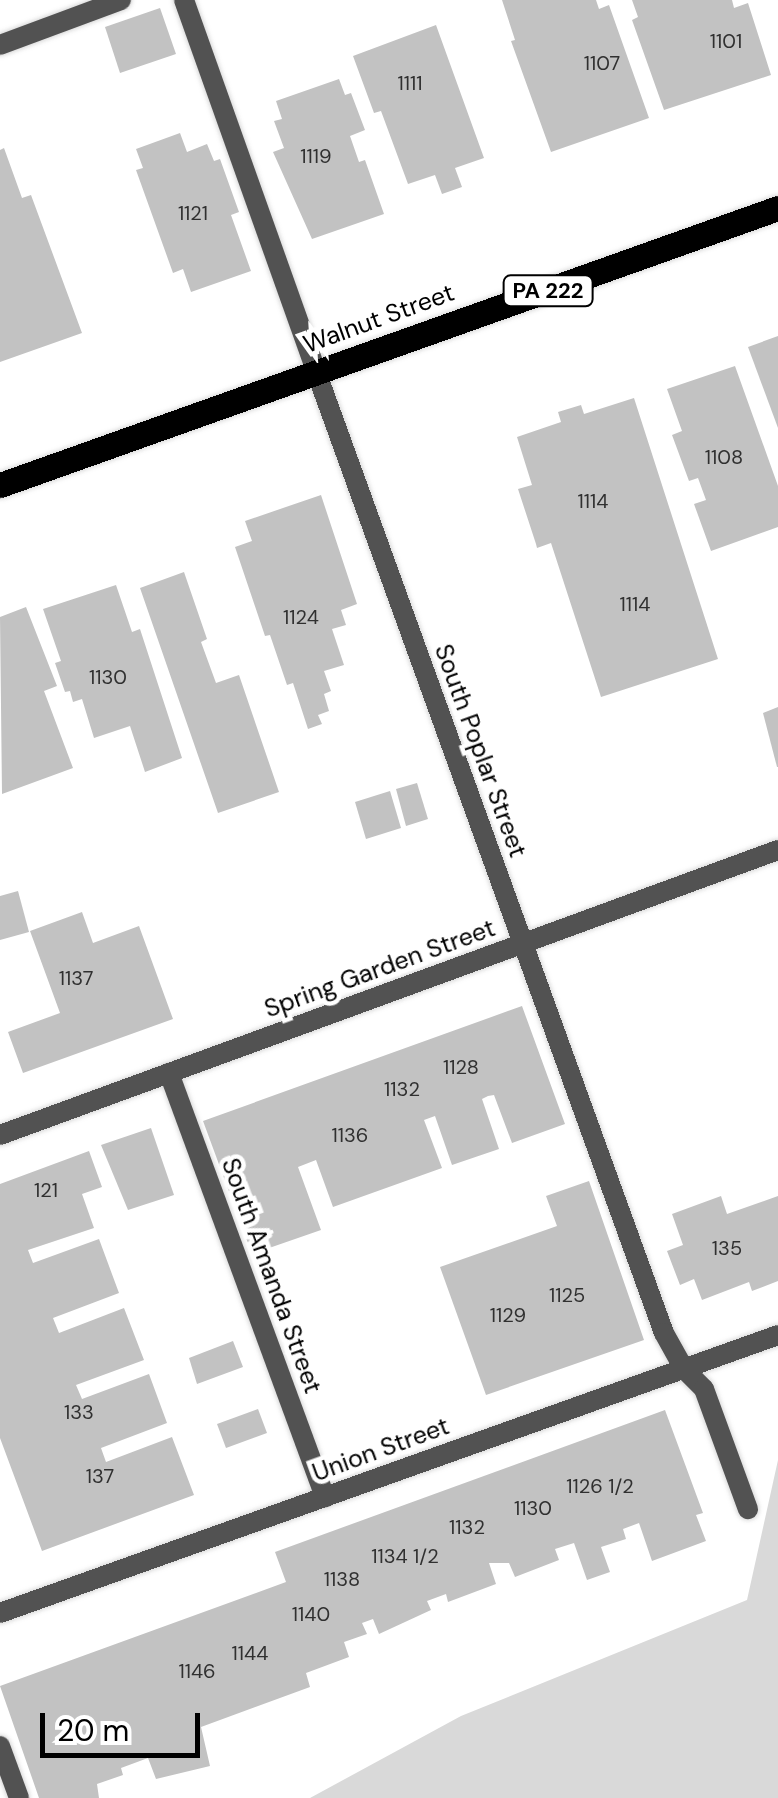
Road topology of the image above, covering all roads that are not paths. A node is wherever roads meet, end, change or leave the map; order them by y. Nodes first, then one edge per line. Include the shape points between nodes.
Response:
1 (121, 0) edge
2 (184, 0) edge
3 (0, 44) edge
4 (778, 208) edge
5 (317, 374) junction
6 (0, 486) edge
7 (778, 850) edge
8 (523, 944) junction
9 (169, 1073) junction
10 (0, 1135) edge
11 (778, 1335) edge
12 (684, 1369) junction
13 (324, 1497) junction
14 (748, 1509) dead end
15 (0, 1613) edge
16 (0, 1746) edge
17 (20, 1798) edge

1 - 3 street
2 - 5 street, South Poplar Street
4 - 5 main road, Walnut Street / PA 222
5 - 6 main road, Walnut Street / PA 222
5 - 8 street, South Poplar Street
7 - 8 street, Spring Garden Street
8 - 9 street, Spring Garden Street
8 - 12 street, South Poplar Street via 664,1334
9 - 10 street, Spring Garden Street
9 - 13 street, South Amanda Street
11 - 12 street, Union Street
12 - 13 street, Union Street
12 - 14 street, South Poplar Street via 704,1389
13 - 15 street, Union Street
16 - 17 street

